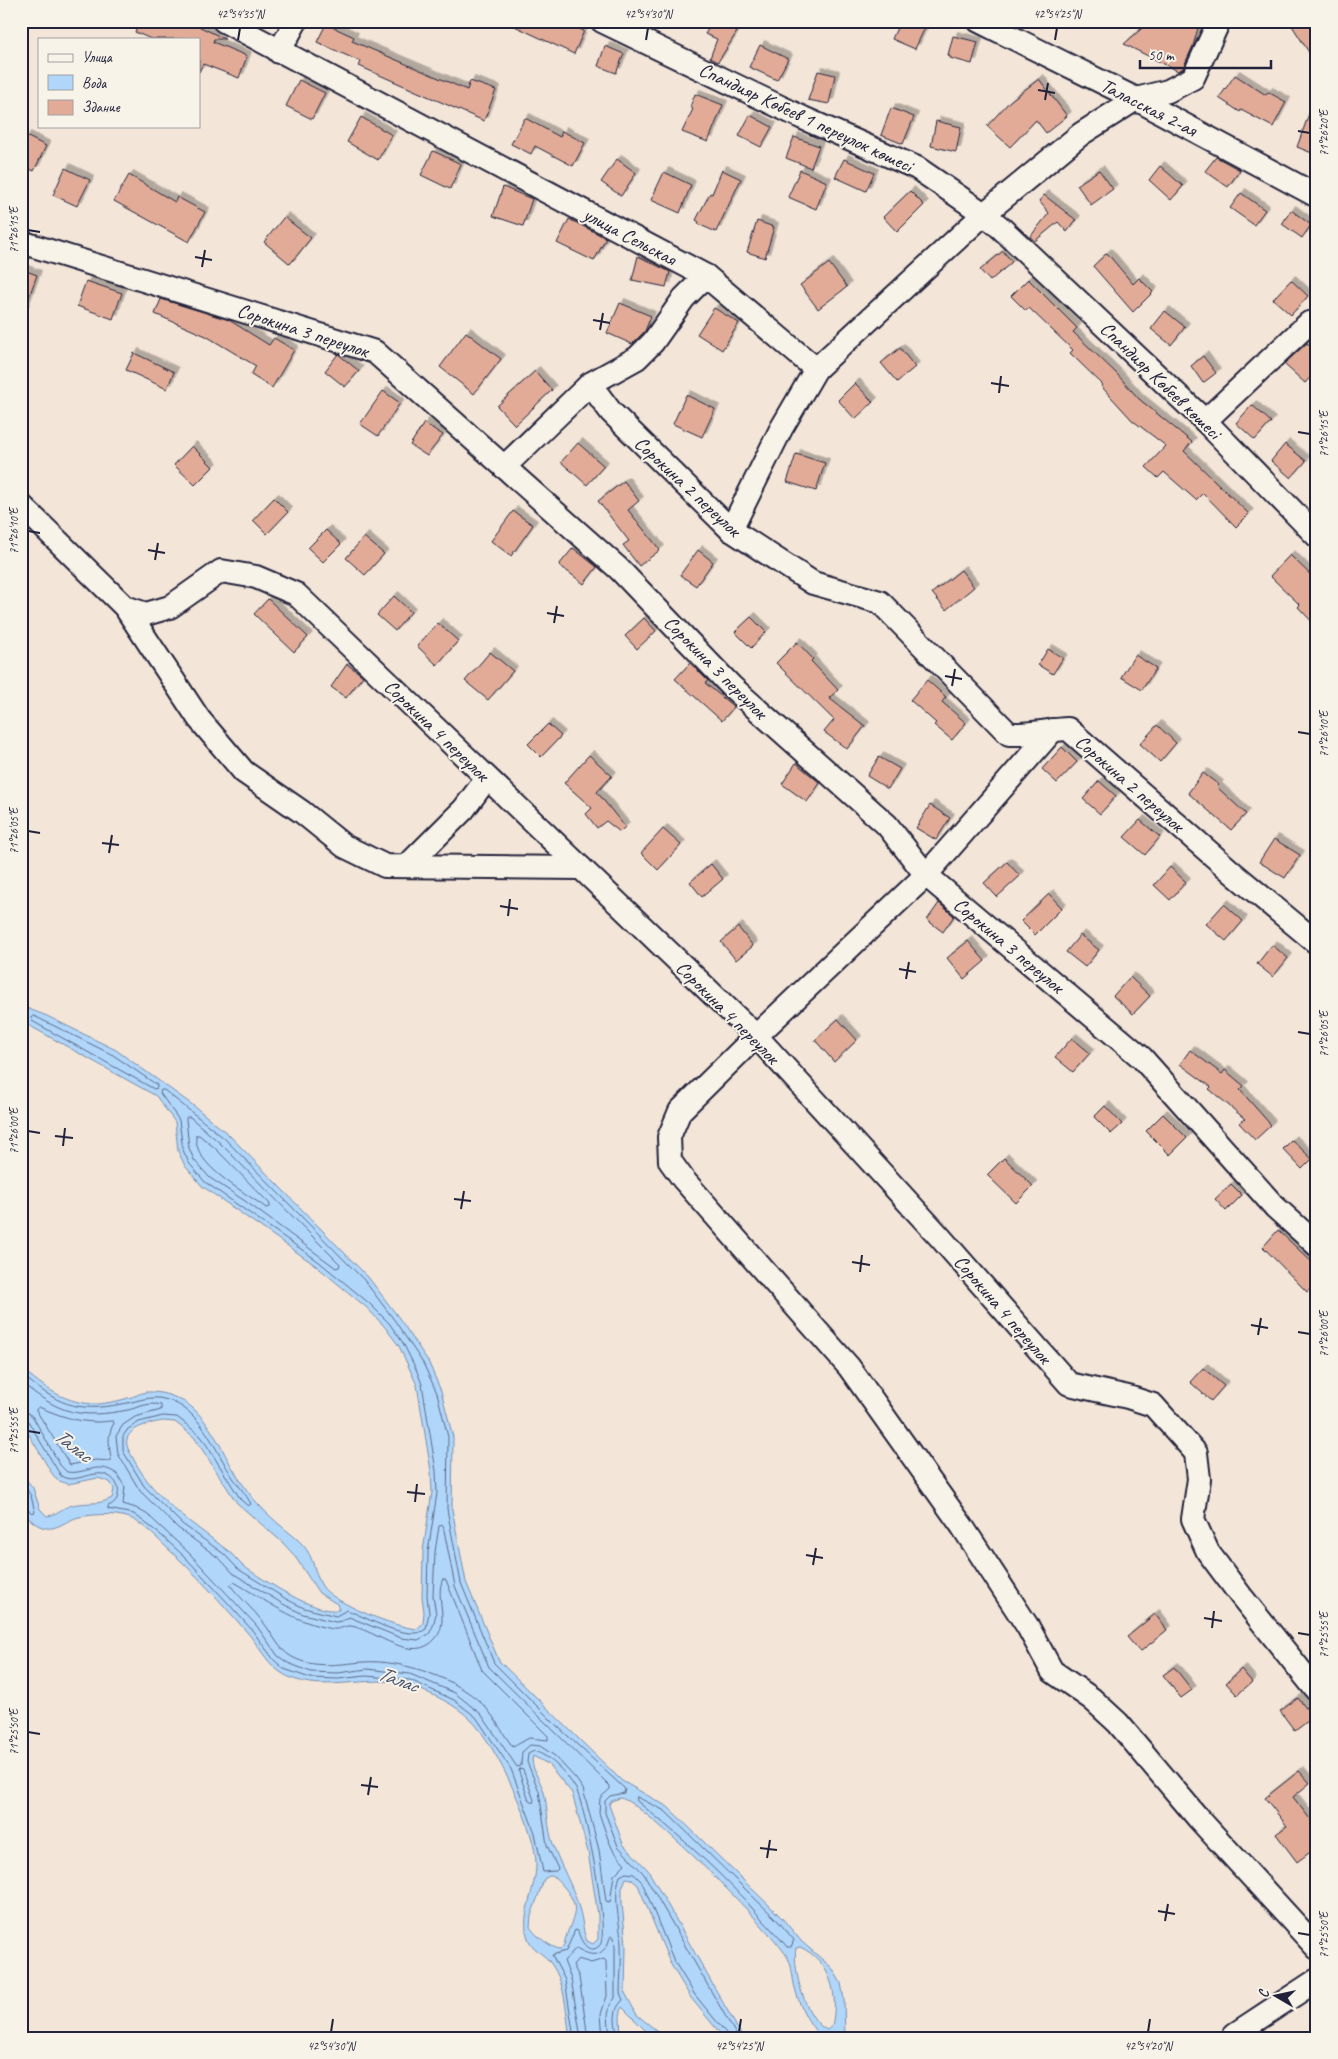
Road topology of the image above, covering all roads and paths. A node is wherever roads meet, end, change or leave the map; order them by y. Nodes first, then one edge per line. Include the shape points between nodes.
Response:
1 (224, 21) edge
2 (296, 21) edge
3 (602, 21) edge
4 (979, 21) edge
5 (1218, 21) edge
6 (280, 52) junction
7 (1136, 99) junction
8 (1317, 196) edge
9 (984, 214) junction
10 (1002, 228) joint
11 (21, 242) edge
12 (706, 276) junction
13 (1317, 329) edge
14 (816, 369) junction
15 (590, 384) junction
16 (1205, 421) junction
17 (504, 467) junction
18 (21, 505) edge
19 (731, 530) junction
20 (1317, 536) edge
21 (125, 607) junction
22 (1053, 730) junction
23 (487, 778) junction
24 (407, 866) junction
25 (581, 868) junction
26 (926, 875) junction
27 (1317, 943) edge
28 (756, 1036) junction
29 (1317, 1245) edge
30 (1317, 1691) edge
31 (1317, 1948) edge
32 (1317, 1980) edge
33 (1234, 2038) edge

1 - 6 street, улица Сельская
2 - 6 street
3 - 9 street, Спандияр Көбеев 1 переулок көшесі via 803,118 917,168
4 - 7 street, Таласская 2-ая
5 - 7 street via 1193,78 1168,91
6 - 12 street, улица Сельская
7 - 8 street, Таласская 2-ая
7 - 9 street via 1081,134
9 - 10 street, Спандияр Көбеев 1 переулок көшесі
9 - 14 street
10 - 16 street, Спандияр Көбеев көшесі
11 - 17 street, Сорокина 3 переулок via 375,352
12 - 14 street, улица Сельская
12 - 15 street via 684,298 653,342 637,358
13 - 16 street via 1309,323
14 - 19 street via 781,429
15 - 17 street
15 - 19 street, Сорокина 2 переулок via 611,412
16 - 20 street, Спандияр Көбеев көшесі
17 - 26 street, Сорокина 3 переулок via 619,569 732,687 888,825
18 - 21 street, Сорокина 4 переулок
19 - 22 street, Сорокина 2 переулок via 813,583 880,602 1009,734 1030,735
21 - 23 street, Сорокина 4 переулок via 146,614 170,607 221,571 256,577 296,594
21 - 24 street via 199,719 244,772 344,846 385,866
22 - 26 street
22 - 27 street, Сорокина 2 переулок via 1068,729
23 - 24 street via 464,809
23 - 25 street, Сорокина 4 переулок
24 - 25 street
25 - 28 street, Сорокина 4 переулок
26 - 28 street
26 - 29 street, Сорокина 3 переулок via 1142,1058 1275,1207
28 - 30 street, Сорокина 4 переулок via 1069,1384 1128,1396 1153,1405 1196,1453 1199,1479 1193,1519 1208,1552
28 - 31 street via 680,1111 669,1136 670,1161 849,1367 962,1526 1028,1627 1052,1671 1092,1699 1118,1723 1199,1820
32 - 33 street via 1235,2034

